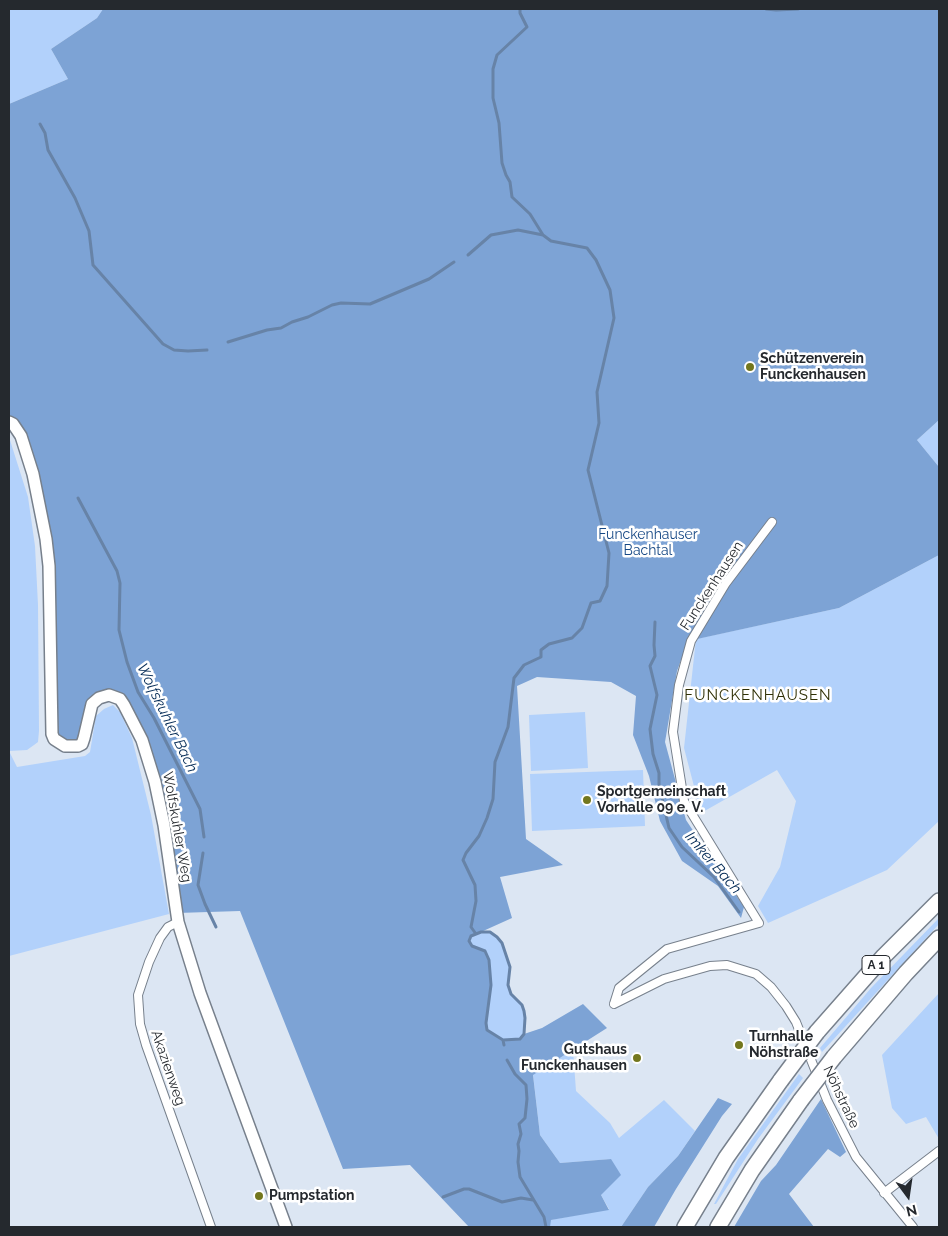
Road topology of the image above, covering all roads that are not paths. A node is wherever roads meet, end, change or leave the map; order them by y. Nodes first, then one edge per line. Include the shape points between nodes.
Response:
1 (9, 422) edge
2 (772, 522) dead end
3 (939, 901) edge
4 (178, 922) junction
5 (939, 938) edge
6 (614, 1004) joint
7 (939, 1151) edge
8 (884, 1193) junction
9 (211, 1227) edge
10 (286, 1227) edge
11 (685, 1227) edge
12 (718, 1227) edge
13 (913, 1227) edge

1 - 4 street, Wolfskuhler Weg via 21,436 33,474 46,538 52,734 65,746 82,744 95,701 109,695 120,699 142,740 155,782
2 - 6 street, Funckenhausen via 726,583 691,641 679,685 673,732 684,802 759,923 667,949 619,988
3 - 11 highway, A 1, bridge via 884,956 817,1032 726,1158
4 - 9 street, Akazienweg via 160,938 149,962 138,995 140,1024
4 - 10 street, Wolfskuhler Weg via 200,993
5 - 12 highway, A 1, bridge via 834,1057 801,1100 752,1170
6 - 8 street, Nöhstraße via 664,979 710,966 727,965 756,974 771,987 796,1022 827,1100 856,1157
7 - 8 street
8 - 13 street, Nöhstraße

